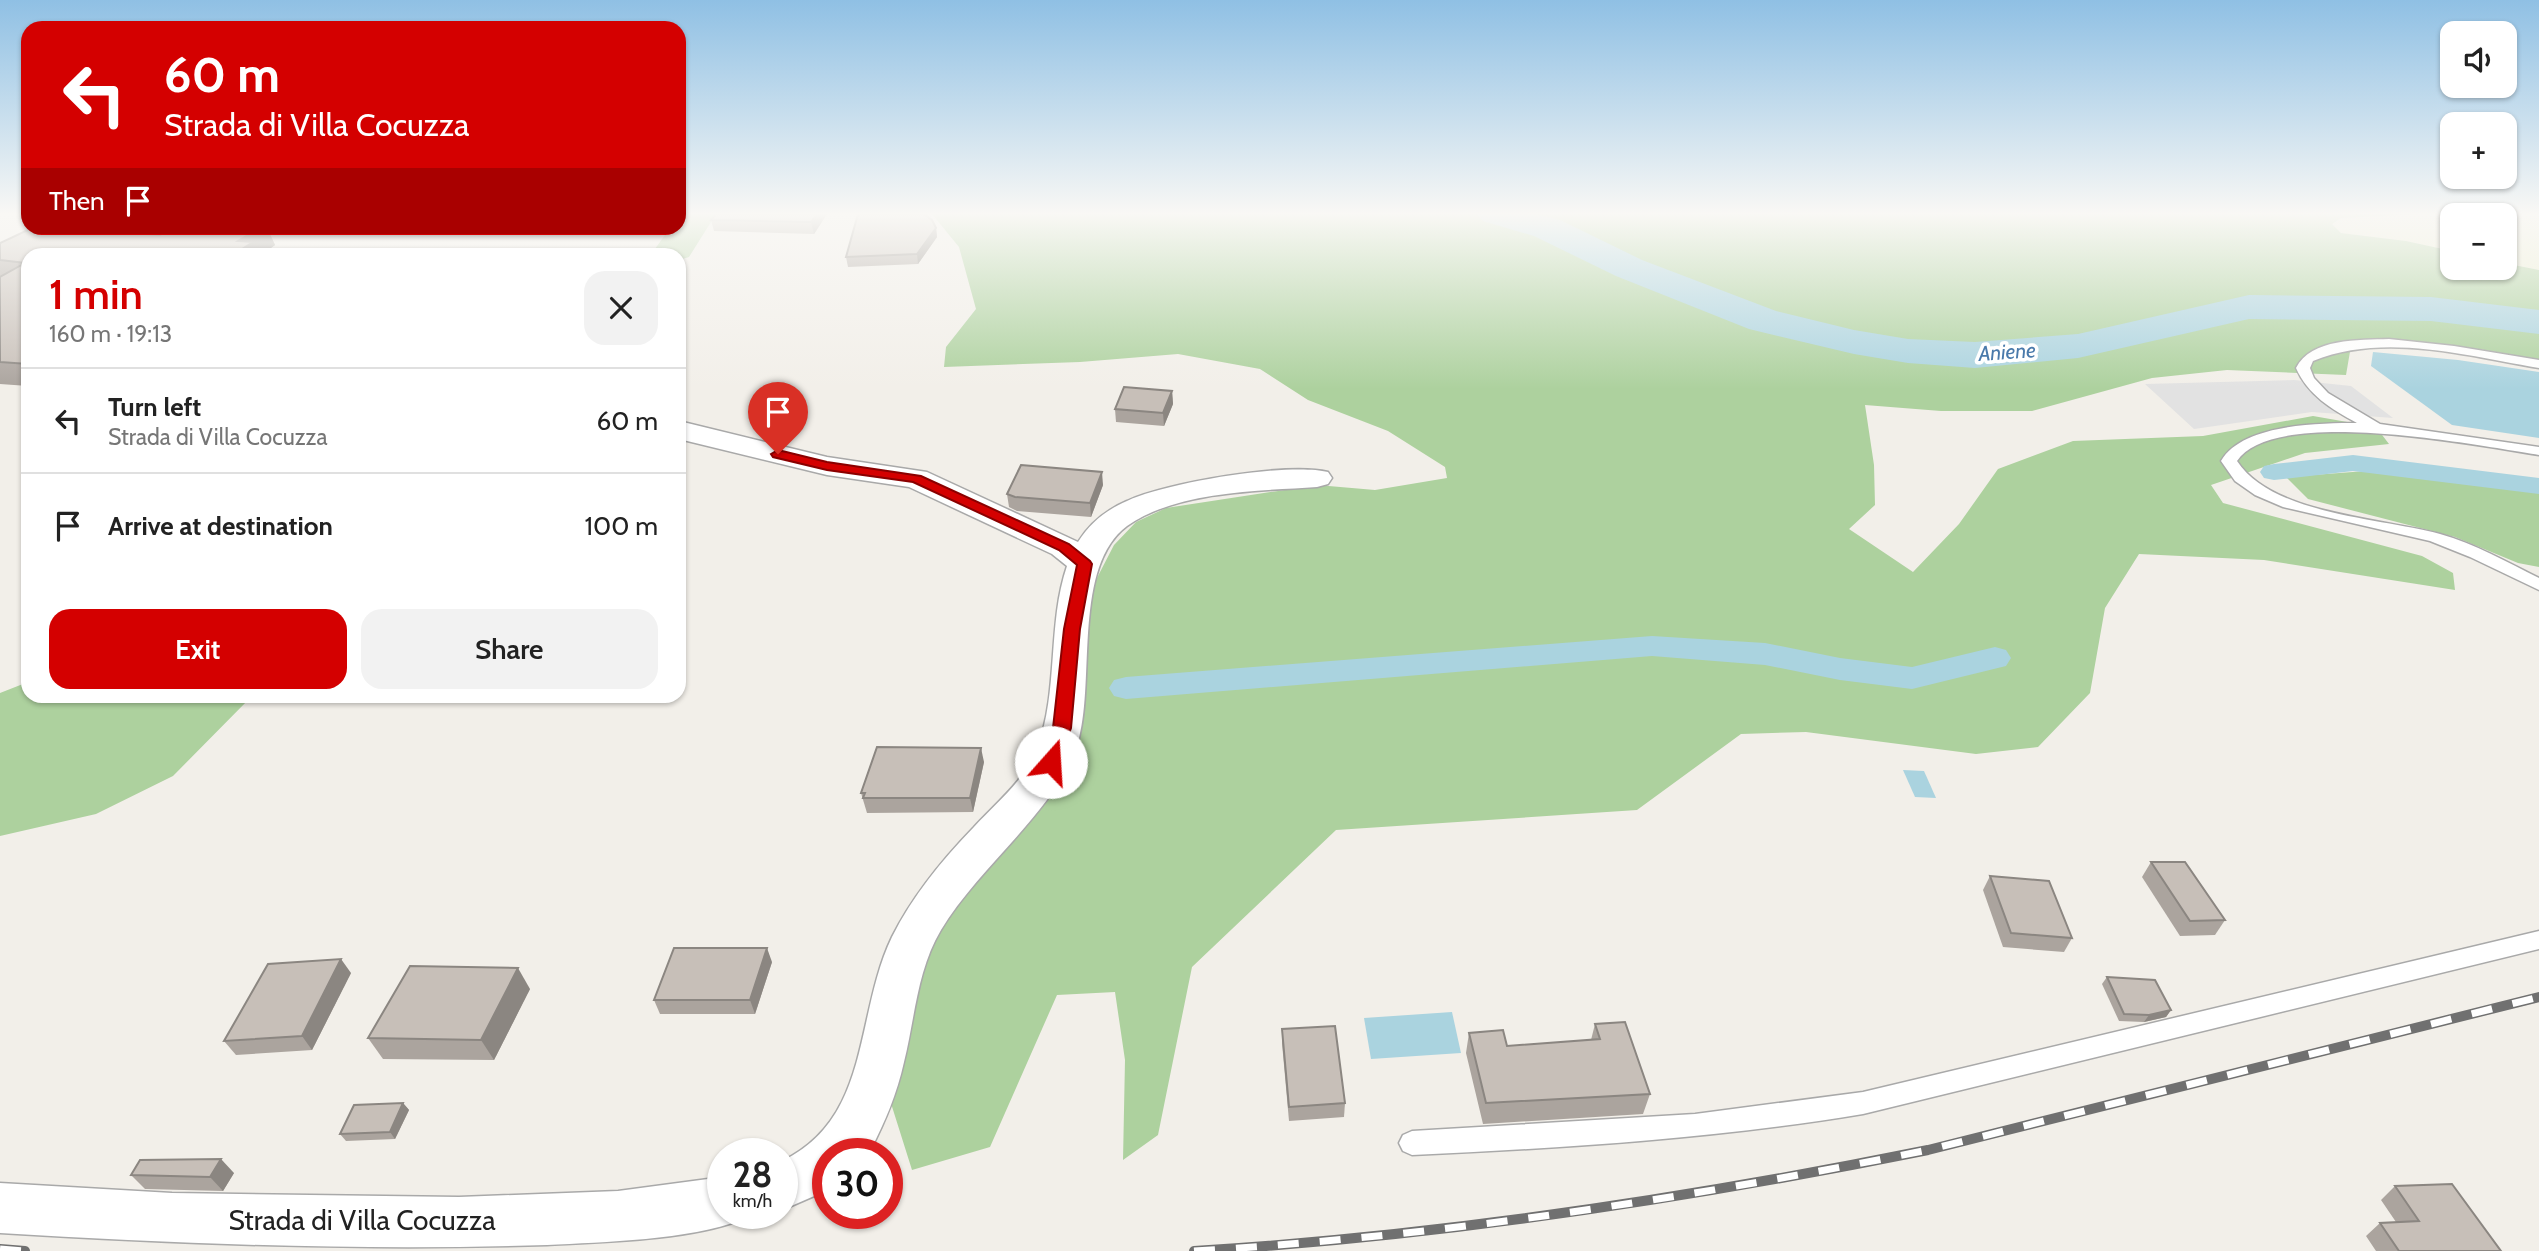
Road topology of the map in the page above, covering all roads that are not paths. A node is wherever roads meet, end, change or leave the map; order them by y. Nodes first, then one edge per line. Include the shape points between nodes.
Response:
1 (2539, 364) edge
2 (2378, 429) junction
3 (686, 432) edge
4 (2539, 451) edge
5 (1317, 478) dead end
6 (1085, 564) junction
7 (2539, 585) edge
8 (2539, 940) edge
9 (850, 1138) edge
10 (1412, 1143) dead end
11 (707, 1204) edge
12 (0, 1208) edge

1 - 2 lane via 2367,343 2328,349 2303,363 2305,375 2320,392
2 - 4 lane
2 - 7 lane via 2332,428 2273,436 2242,448 2229,461 2244,482 2273,498 2440,539
3 - 6 street via 827,466 916,479 1064,547
5 - 6 street via 1214,487 1152,503 1103,530
6 - 9 street via 1056,749 1027,797 942,890 913,940 896,987 871,1097
8 - 10 lane via 1863,1103 1700,1125
11 - 12 street, Strada di Villa Cocuzza via 618,1216 459,1223 172,1218

